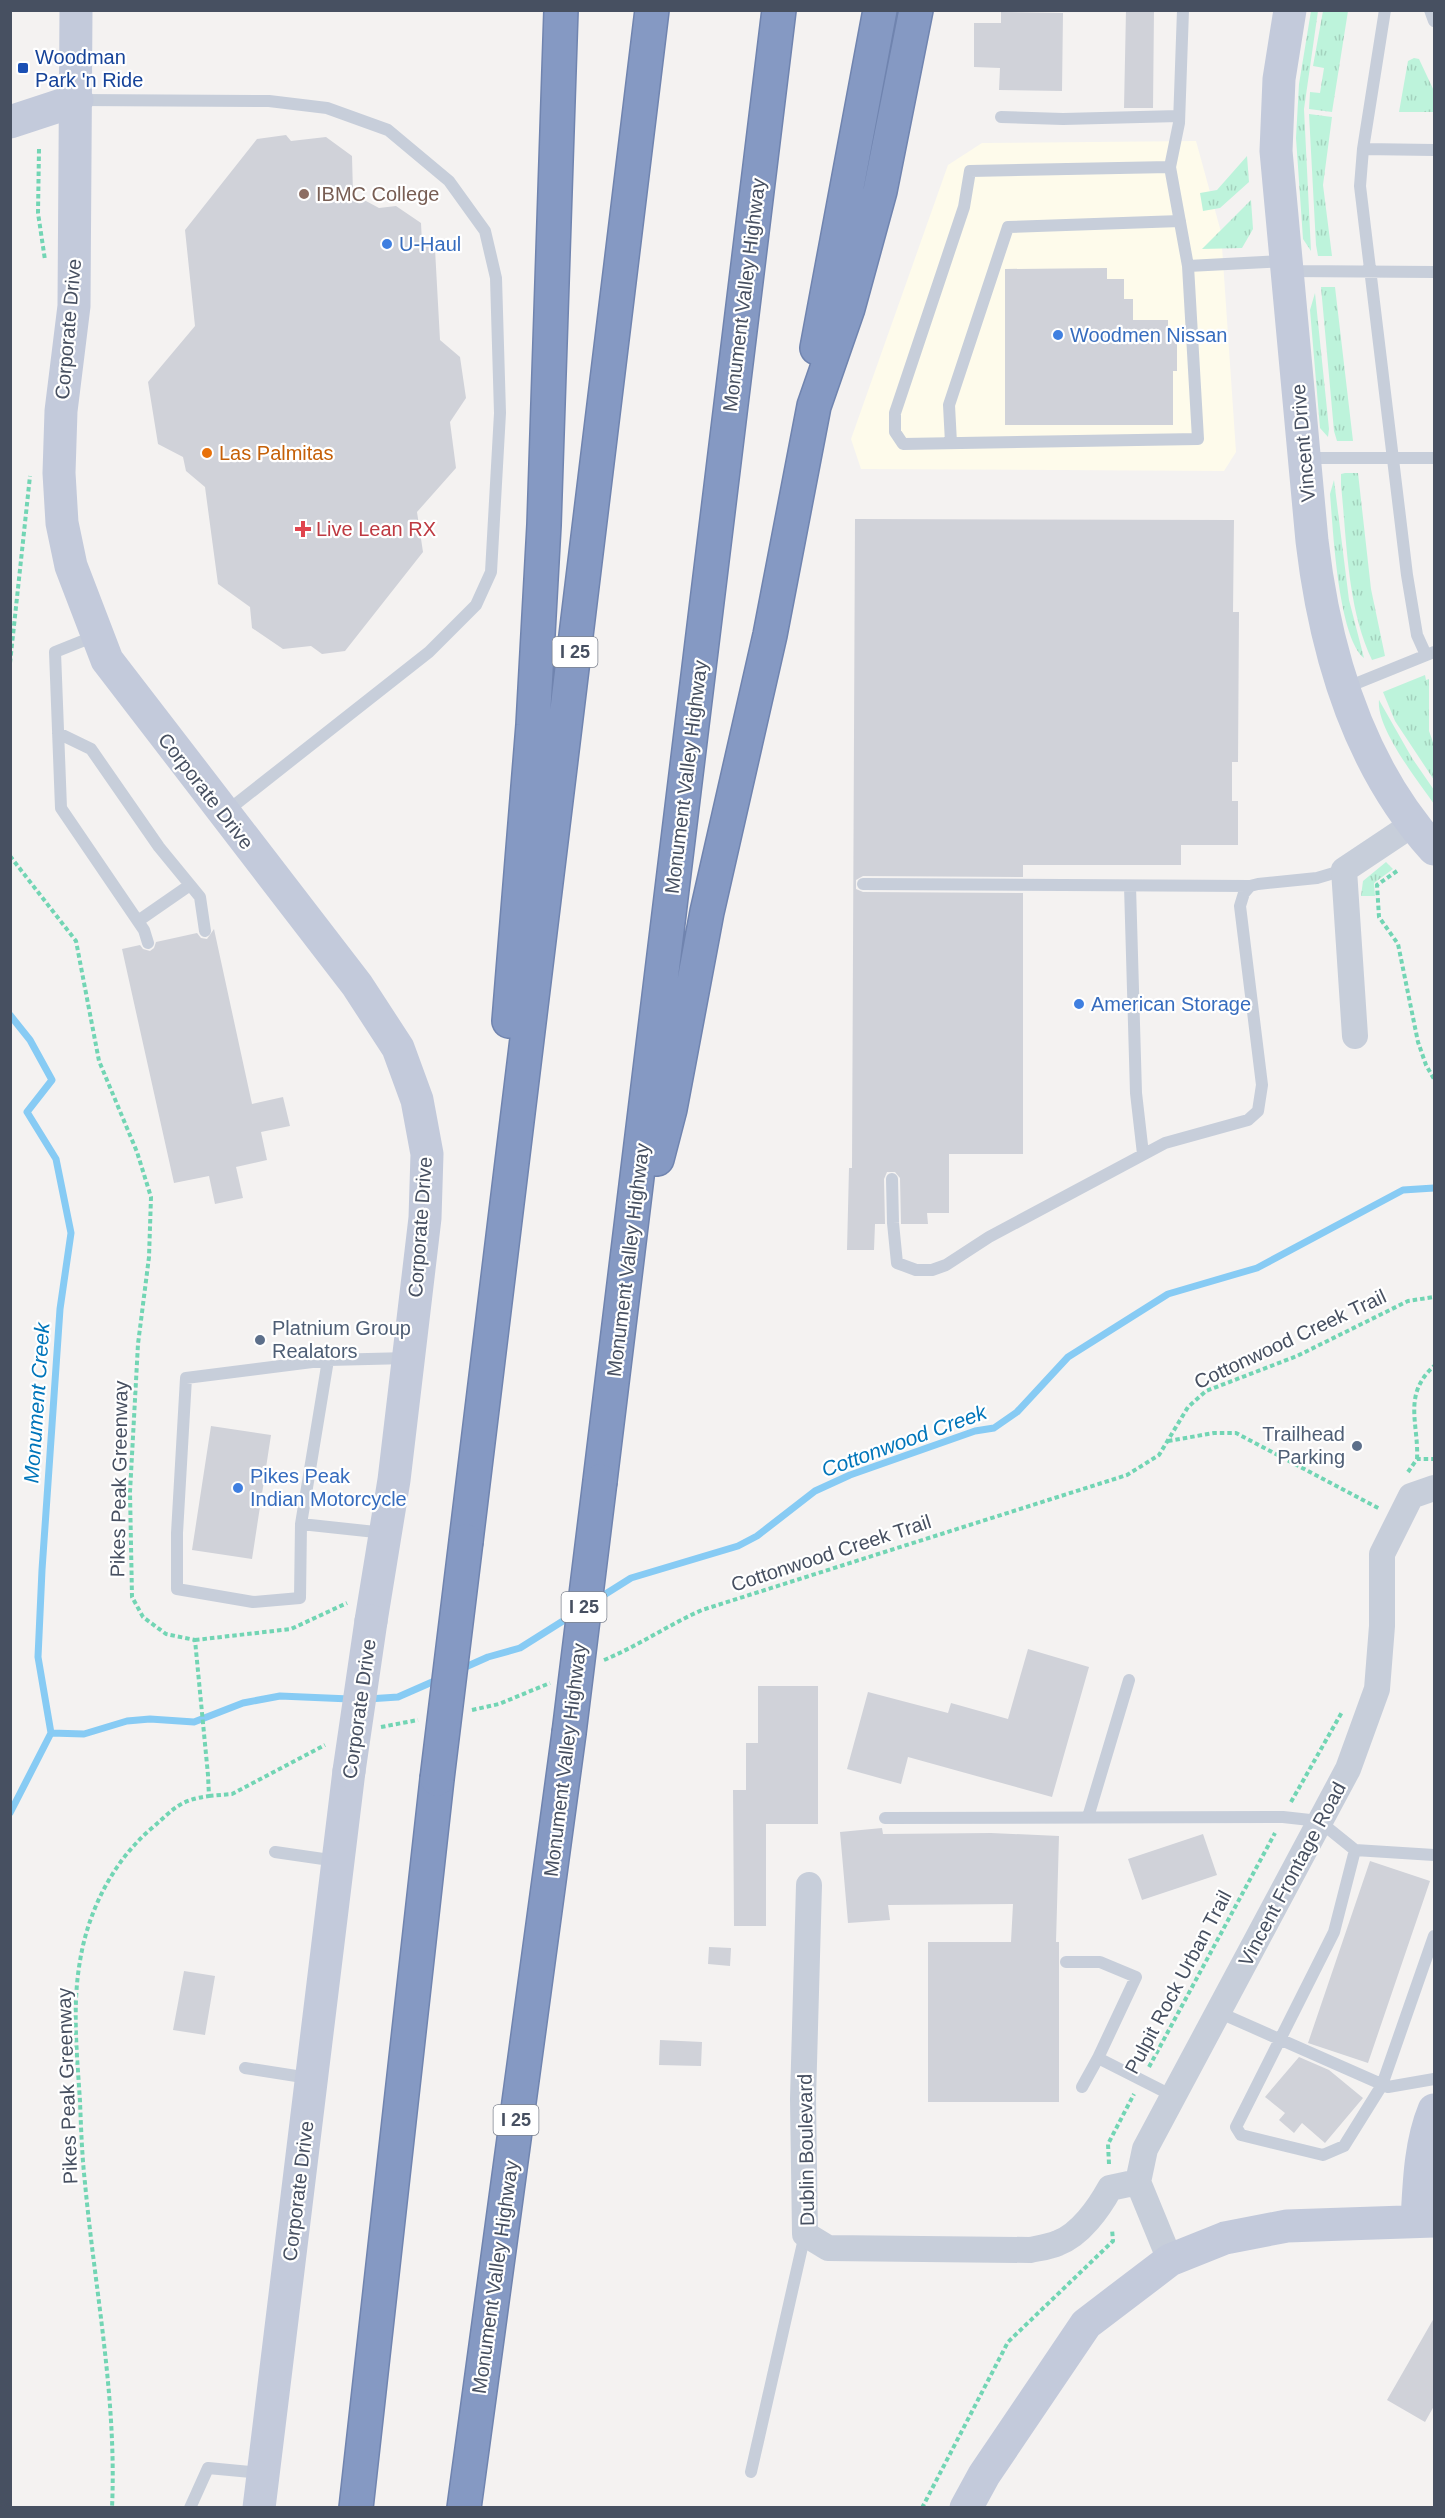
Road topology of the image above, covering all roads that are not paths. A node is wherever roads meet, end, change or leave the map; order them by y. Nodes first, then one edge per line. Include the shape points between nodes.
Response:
1 (76, 10) edge
2 (561, 10) edge
3 (652, 10) edge
4 (779, 10) edge
5 (880, 10) edge
6 (916, 10) edge
7 (1183, 10) edge
8 (1290, 10) edge
9 (1385, 10) edge
10 (1430, 10) edge
11 (1434, 21) edge
12 (77, 100) junction
13 (1179, 116) junction
14 (1001, 117) dead end
15 (10, 122) edge
16 (1363, 149) junction
17 (1434, 150) edge
18 (1170, 167) junction
19 (1180, 221) junction
20 (1188, 266) junction
21 (1286, 266) junction
22 (1370, 272) junction
23 (1434, 272) edge
24 (814, 406) junction
25 (951, 443) junction
26 (1304, 458) junction
27 (1392, 458) junction
28 (1434, 458) edge
29 (96, 635) junction
30 (1430, 654) edge
31 (1344, 689) junction
32 (58, 733) junction
33 (224, 814) junction
34 (1413, 824) junction
35 (1434, 849) edge
36 (1344, 870) junction
37 (863, 884) dead end
38 (190, 885) junction
39 (1130, 886) junction
40 (1250, 886) junction
41 (138, 921) junction
42 (205, 931) dead end
43 (148, 944) dead end
44 (1355, 1036) dead end
45 (1143, 1154) junction
46 (892, 1179) dead end
47 (625, 1286) junction
48 (498, 1293) junction
49 (409, 1358) junction
50 (328, 1360) junction
51 (1434, 1488) edge
52 (301, 1524) junction
53 (386, 1533) junction
54 (1129, 1680) dead end
55 (1088, 1817) junction
56 (885, 1818) dead end
57 (1319, 1821) junction
58 (1355, 1850) junction
59 (275, 1852) dead end
60 (1434, 1855) edge
61 (338, 1861) junction
62 (809, 1885) dead end
63 (1434, 1936) edge
64 (1065, 1962) dead end
65 (1218, 2012) junction
66 (1279, 2039) junction
67 (1098, 2058) junction
68 (245, 2068) dead end
69 (311, 2078) junction
70 (1434, 2079) edge
71 (1382, 2085) junction
72 (1082, 2087) dead end
73 (1173, 2096) junction
74 (1431, 2118) edge
75 (1138, 2182) junction
76 (1426, 2221) edge
77 (805, 2234) junction
78 (1170, 2260) junction
79 (751, 2472) dead end
80 (264, 2473) junction
81 (190, 2508) edge
82 (259, 2508) edge
83 (356, 2508) edge
84 (464, 2508) edge
85 (966, 2508) edge

1 - 12 street, Corporate Drive
2 - 48 highway via 543,525 533,725 504,1075
3 - 48 highway, I 25
4 - 47 highway, Monument Valley Highway / I 25
5 - 24 highway via 813,370
6 - 24 highway via 880,191 848,308
7 - 13 lane
8 - 21 street, Vincent Drive via 1277,102 1276,151
9 - 16 lane
10 - 11 lane
12 - 15 street
12 - 29 street, Corporate Drive via 74,306 61,411 59,473 70,566
12 - 33 lane via 269,101 327,108 388,130 455,189 485,231 496,278 500,413 491,572 476,605 429,652
13 - 14 lane
13 - 18 lane
16 - 17 lane
16 - 22 lane via 1360,186
18 - 19 lane
18 - 25 lane via 970,171 964,207 895,413 895,432 903,444
19 - 20 lane
19 - 25 lane via 1008,227 949,405
20 - 21 lane
20 - 25 lane via 1198,439
21 - 22 lane
21 - 26 street, Vincent Drive
22 - 23 lane
22 - 27 lane
24 - 47 highway via 770,635 707,912 670,1109
26 - 27 lane
26 - 31 street, Vincent Drive via 1318,590
27 - 28 lane
27 - 30 lane via 1411,600 1419,639
29 - 32 lane via 55,652
29 - 33 street, Corporate Drive via 106,660
30 - 31 lane
31 - 34 street, Vincent Drive via 1362,740
32 - 38 lane via 91,749
32 - 41 lane via 62,808
33 - 49 street, Corporate Drive via 357,985 398,1048 417,1100 427,1154 425,1218
34 - 35 street, Vincent Drive
34 - 36 street
36 - 40 lane via 1317,878
36 - 44 street
37 - 39 lane
38 - 41 lane
38 - 42 lane via 200,897
39 - 40 lane
39 - 45 lane via 1136,1093
40 - 45 lane via 1240,906 1261,1071 1258,1111 1234,1126 1165,1143
41 - 43 lane
45 - 46 lane via 932,1270 916,1270 897,1263
47 - 84 highway, Monument Valley Highway / I 25, bridge
48 - 83 highway, I 25, bridge via 437,1779
49 - 50 lane
49 - 53 street, Corporate Drive
50 - 52 lane
50 - 52 lane via 186,1378 177,1588 253,1602 300,1598
51 - 57 street, Vincent Frontage Road via 1411,1496 1382,1554 1377,1689 1348,1769
52 - 53 lane
53 - 61 street, Corporate Drive, bridge
54 - 55 lane
55 - 56 lane
55 - 57 lane via 1283,1817
57 - 58 lane
57 - 65 street, Vincent Frontage Road
58 - 60 lane
58 - 66 lane via 1334,1932
59 - 61 lane
61 - 69 street, Corporate Drive
62 - 77 street, Dublin Boulevard via 803,2099
63 - 71 lane
64 - 67 lane via 1100,1962 1136,1977
65 - 66 lane
65 - 73 street, Vincent Frontage Road
66 - 71 lane
66 - 71 lane via 1236,2127 1241,2135 1323,2155 1344,2146
67 - 72 lane
67 - 73 lane
68 - 69 lane
69 - 80 street, Corporate Drive
70 - 71 lane
73 - 75 street, Vincent Frontage Road via 1145,2149
74 - 76 street via 1419,2176
75 - 77 street, Dublin Boulevard via 1110,2188 1082,2226 1059,2243 1030,2250 828,2248
75 - 78 street
76 - 78 street via 1287,2226 1225,2238
77 - 79 lane
78 - 85 street via 1086,2324
80 - 81 lane via 208,2468
80 - 82 street, Corporate Drive

